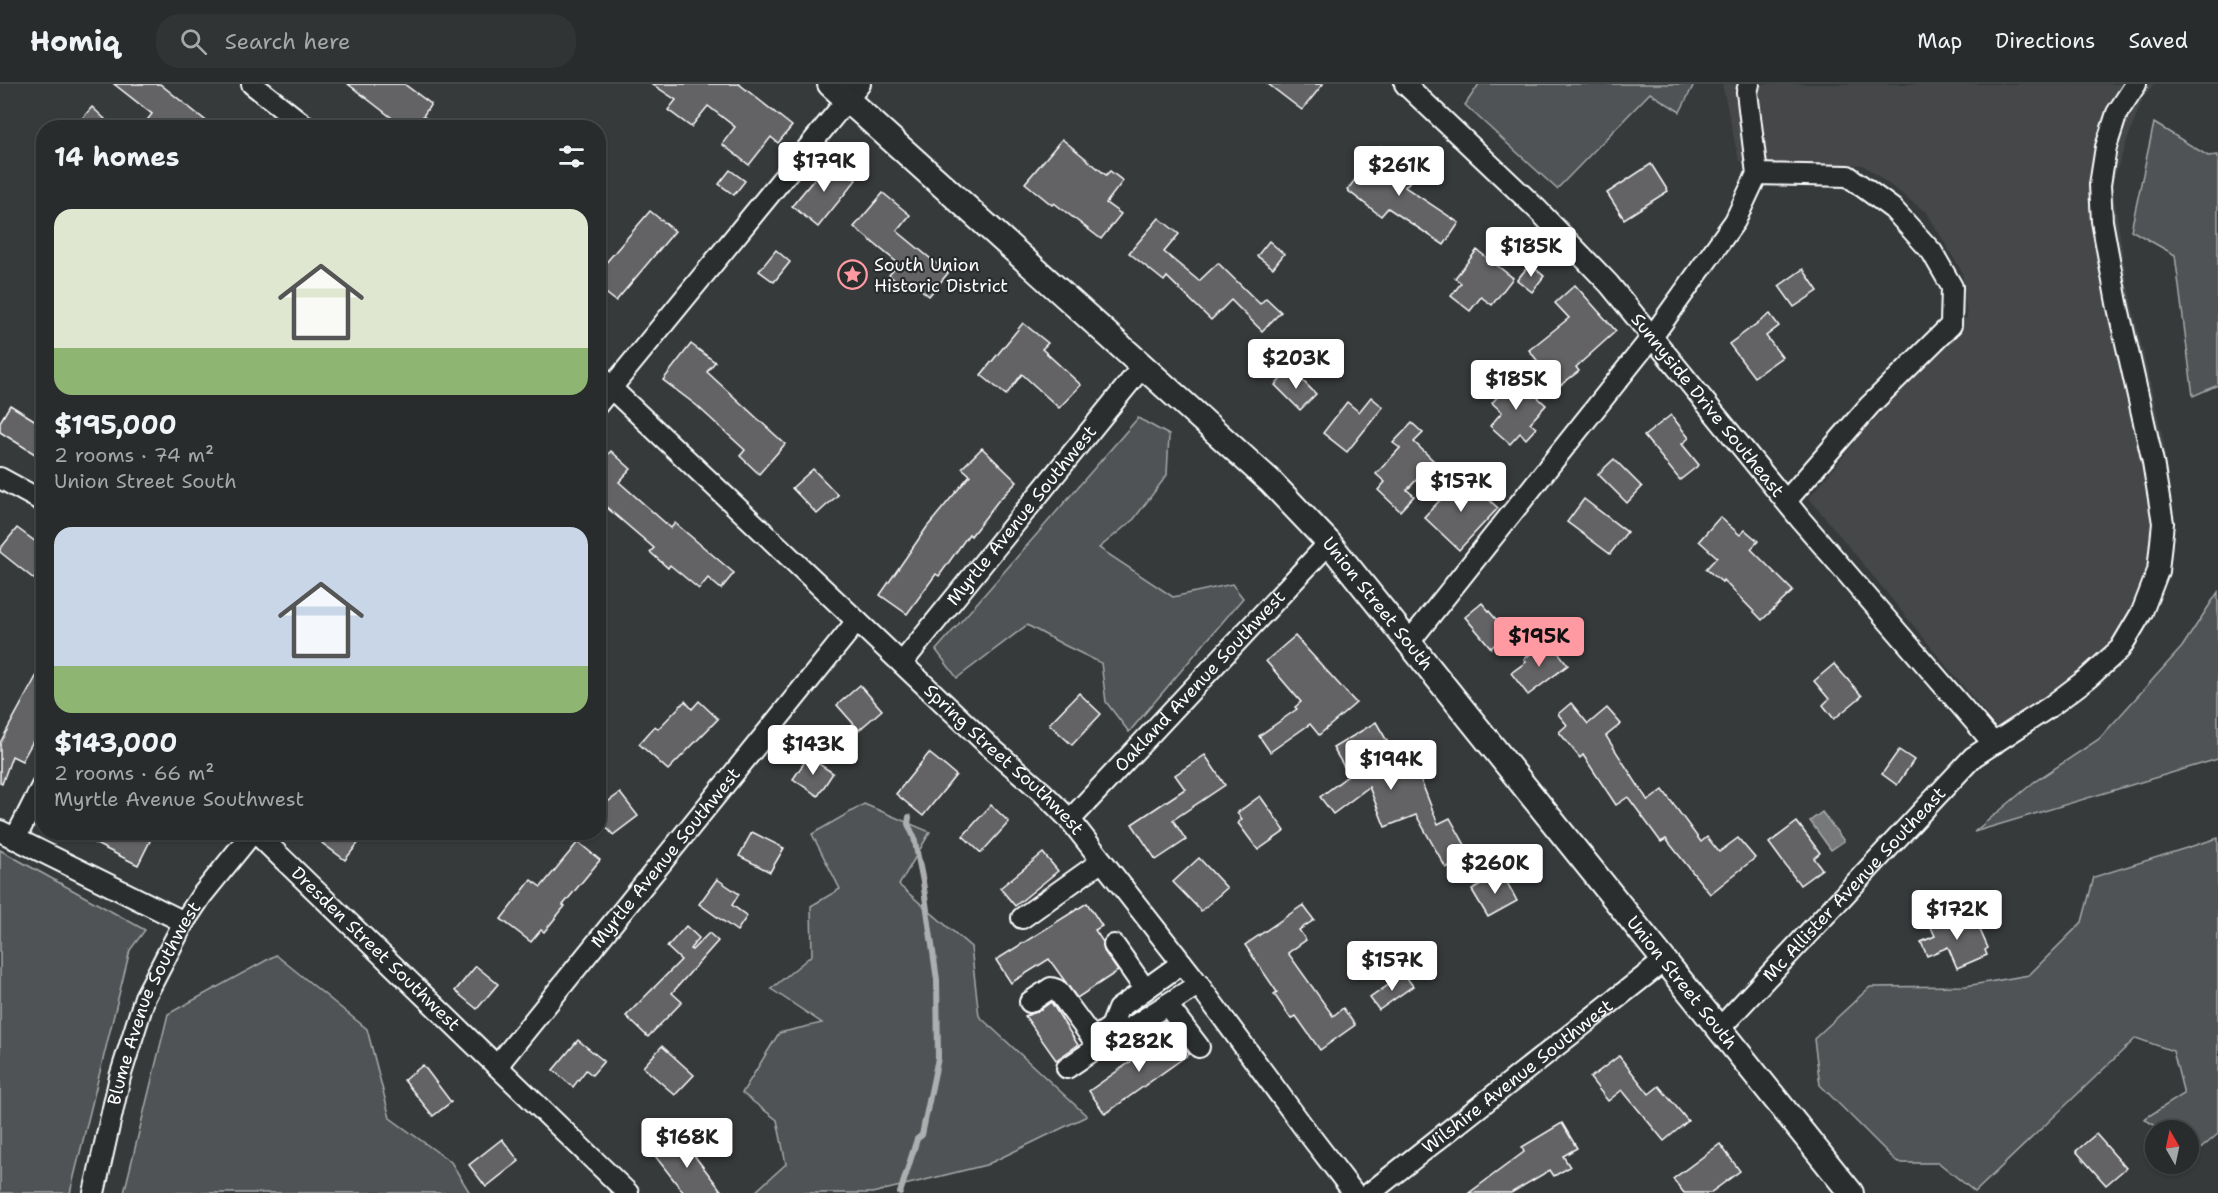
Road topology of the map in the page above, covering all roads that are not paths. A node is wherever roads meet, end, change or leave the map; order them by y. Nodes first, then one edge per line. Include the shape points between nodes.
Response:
1 (252, 84) edge
2 (1404, 84) edge
3 (1749, 84) edge
4 (2127, 87) edge
5 (846, 89) edge
6 (298, 120) edge
7 (1757, 174) junction
8 (1652, 337) junction
9 (1142, 367) junction
10 (606, 380) edge
11 (606, 382) edge
12 (0, 478) edge
13 (36, 498) edge
14 (1786, 501) junction
15 (1329, 543) junction
16 (857, 621) junction
17 (1410, 641) junction
18 (902, 663) junction
19 (1994, 744) junction
20 (36, 793) edge
21 (1070, 820) junction
22 (7, 835) edge
23 (247, 840) edge
24 (262, 840) edge
25 (1102, 861) junction
26 (1022, 918) dead end
27 (184, 922) junction
28 (1114, 945) dead end
29 (1665, 960) junction
30 (1182, 963) junction
31 (1199, 984) junction
32 (1145, 989) junction
33 (1030, 1002) dead end
34 (1167, 1005) junction
35 (1111, 1027) junction
36 (1719, 1029) junction
37 (1093, 1039) junction
38 (1199, 1047) dead end
39 (497, 1066) junction
40 (1066, 1068) dead end
41 (94, 1193) edge
42 (628, 1193) edge
43 (1354, 1193) edge
44 (1370, 1193) edge
45 (1851, 1193) edge

1 - 6 street
2 - 8 street, Sunnyside Drive Southeast via 1537,209 1610,284
3 - 7 street
4 - 19 street, Mc Allister Avenue Southeast via 2106,147 2100,185 2102,221 2163,523 2158,571 2142,612 2120,649 2051,706
5 - 9 main road, Union Street South
5 - 10 street
7 - 8 street via 1735,221
7 - 14 street via 1848,176 1893,209 1932,252 1952,287 1951,325 1869,406
8 - 14 street, Sunnyside Drive Southeast
8 - 17 street
9 - 15 main road, Union Street South via 1270,481
9 - 18 street, Myrtle Avenue Southwest
11 - 16 street, Spring Street Southwest
12 - 13 street
14 - 19 street, Sunnyside Drive Southeast
15 - 17 main road, Union Street South
15 - 21 street, Oakland Avenue Southwest
16 - 18 street, Spring Street Southwest
16 - 39 street, Myrtle Avenue Southwest
17 - 29 main road, Union Street South
18 - 21 street, Spring Street Southwest
19 - 36 street, Mc Allister Avenue Southeast via 1973,757
20 - 22 street
21 - 25 street, Spring Street Southwest
22 - 27 street
23 - 27 street, Blume Avenue Southwest
24 - 39 street, Dresden Street Southwest
25 - 26 street
25 - 30 street, Spring Street Southwest
27 - 41 street, Blume Avenue Southwest via 145,997 120,1077
28 - 32 street
29 - 36 main road, Union Street South
29 - 44 street, Wilshire Avenue Southwest
30 - 31 street, Spring Street Southwest
30 - 32 street
31 - 34 street
31 - 43 street, Spring Street Southwest
32 - 35 street via 1118,1009
33 - 37 street via 1051,988 1057,990
34 - 35 street via 1129,1029
34 - 38 street
35 - 37 street
36 - 45 main road, Union Street South
37 - 40 street via 1098,1047
39 - 42 street, Dresden Street Southwest

